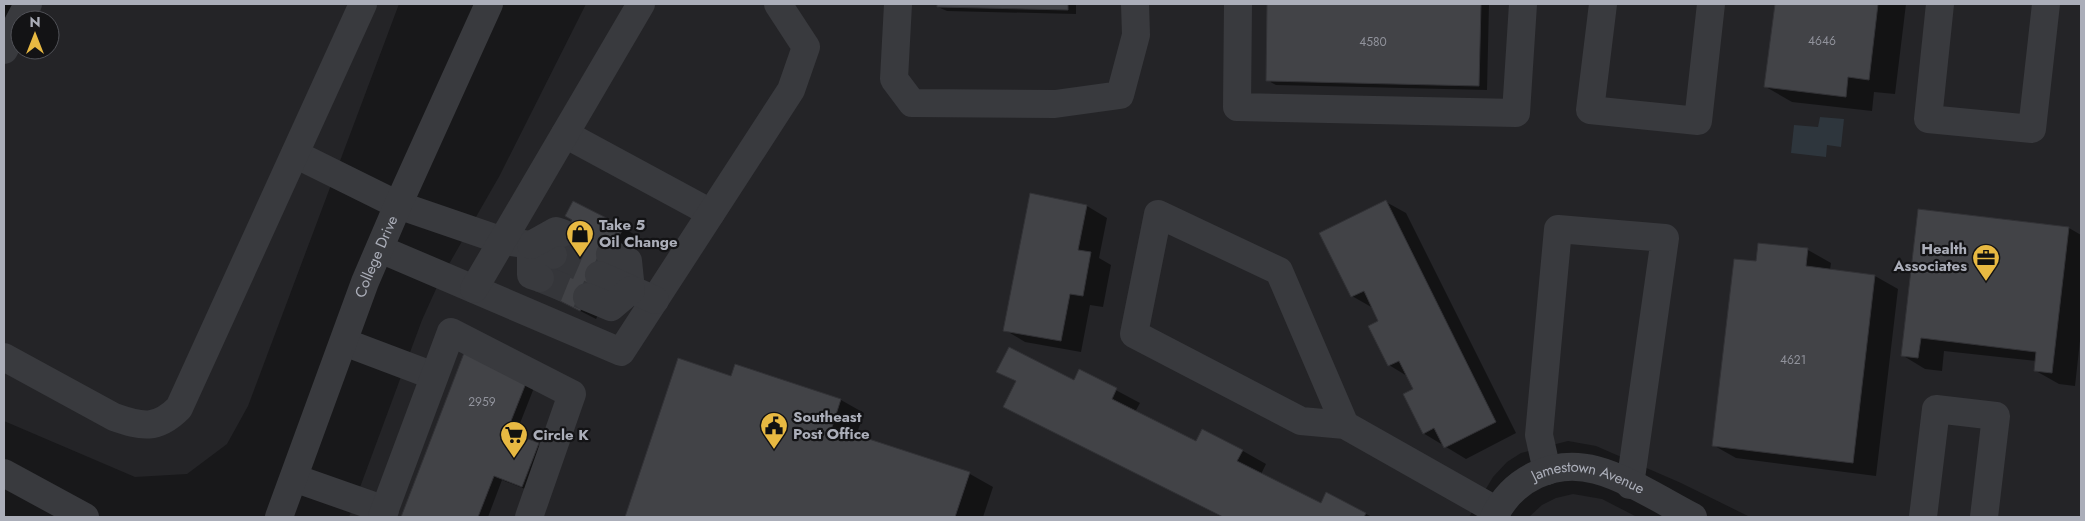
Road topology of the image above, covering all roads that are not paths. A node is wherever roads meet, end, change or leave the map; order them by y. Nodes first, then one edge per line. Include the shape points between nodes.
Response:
1 (28, 4) edge
2 (363, 4) edge
3 (490, 4) edge
4 (641, 4) edge
5 (778, 4) edge
6 (898, 4) edge
7 (1136, 4) edge
8 (1238, 4) edge
9 (1523, 4) edge
10 (1603, 4) edge
11 (1711, 4) edge
12 (1940, 4) edge
13 (2046, 4) edge
14 (4, 50) edge
15 (565, 134) junction
16 (295, 154) junction
17 (398, 204) junction
18 (710, 214) junction
19 (503, 242) junction
20 (380, 249) junction
21 (540, 278) dead end
22 (474, 289) junction
23 (643, 295) junction
24 (344, 342) junction
25 (4, 357) edge
26 (434, 376) junction
27 (1345, 425) junction
28 (1547, 470) junction
29 (4, 473) edge
30 (294, 478) junction
31 (1630, 485) junction
32 (46, 508) edge
33 (383, 514) edge
34 (1495, 514) edge
35 (85, 517) edge
36 (279, 517) edge
37 (529, 517) edge
38 (1693, 517) edge
39 (1923, 517) edge
40 (1984, 517) edge

1 - 14 street
2 - 16 street
3 - 17 street, College Drive
4 - 15 street
5 - 18 street via 806,47 790,90
6 - 7 street via 894,78 912,103 1055,104 1120,95 1136,35
8 - 9 street via 1237,106 1516,113
10 - 11 street via 1590,110 1698,120
12 - 13 street via 1928,119 2032,129
15 - 18 street
15 - 19 street
16 - 17 street
16 - 25 street via 179,408 167,420 152,425 132,424
17 - 19 street
17 - 20 street, College Drive
18 - 23 street
19 - 21 street via 549,244 531,274
19 - 22 street
20 - 22 street
20 - 24 street, College Drive
22 - 23 street via 621,352
23 - 23 street via 628,261 598,275 611,307
24 - 26 street
24 - 30 street, College Drive
26 - 33 street
26 - 37 street via 451,332 572,394
27 - 27 street via 1301,421 1134,334 1158,214 1279,271
27 - 34 street
28 - 31 street, Jamestown Avenue via 1560,467 1597,470
28 - 31 street via 1540,435 1558,229 1665,238
28 - 34 street, Jamestown Avenue via 1510,493
29 - 32 street
30 - 33 street
30 - 36 street, College Drive
31 - 38 street, Jamestown Avenue
32 - 35 street
39 - 40 street via 1936,410 1996,416

